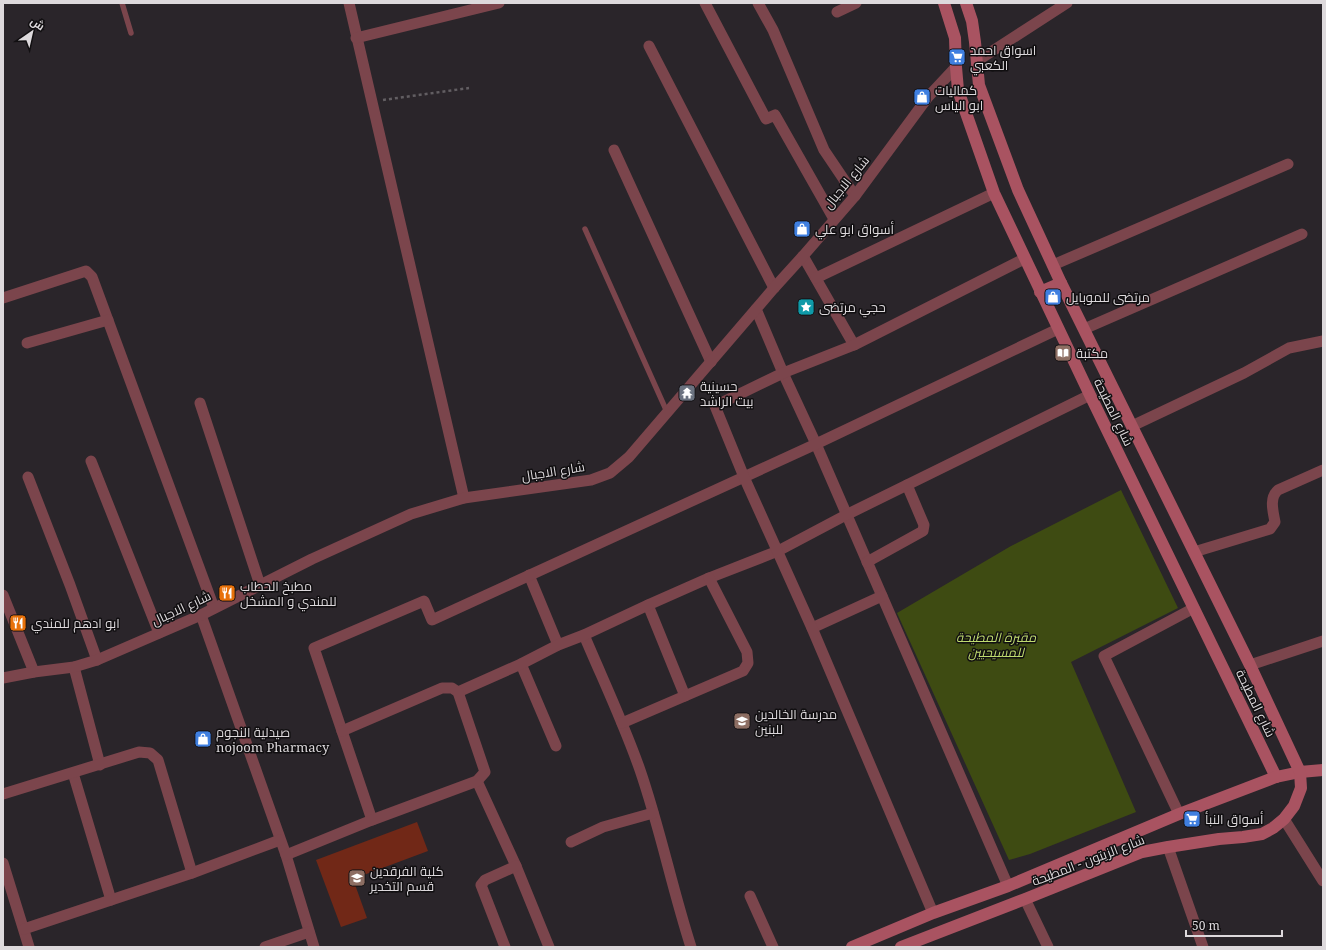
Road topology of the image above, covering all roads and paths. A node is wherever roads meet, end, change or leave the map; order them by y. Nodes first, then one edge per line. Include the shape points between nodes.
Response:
1 (122, 3) edge
2 (349, 3) edge
3 (499, 3) edge
4 (705, 3) edge
5 (758, 3) edge
6 (856, 3) edge
7 (944, 3) edge
8 (966, 3) edge
9 (1067, 3) edge
10 (837, 12) dead end
11 (131, 33) dead end
12 (356, 38) junction
13 (649, 46) dead end
14 (977, 62) junction
15 (956, 68) junction
16 (469, 88) dead end
17 (373, 102) junction
18 (614, 150) dead end
19 (1288, 164) dead end
20 (994, 193) junction
21 (854, 196) junction
22 (834, 219) junction
23 (585, 228) dead end
24 (1302, 234) dead end
25 (803, 256) junction
26 (1024, 258) junction
27 (1053, 265) junction
28 (816, 278) junction
29 (1060, 283) junction
30 (774, 288) junction
31 (1040, 292) junction
32 (3, 298) edge
33 (756, 309) junction
34 (108, 320) junction
35 (1058, 329) junction
36 (1084, 330) junction
37 (1323, 341) edge
38 (27, 343) dead end
39 (854, 345) junction
40 (711, 362) junction
41 (783, 373) junction
42 (1090, 395) junction
43 (200, 403) dead end
44 (667, 412) junction
45 (1132, 426) junction
46 (816, 444) junction
47 (91, 461) dead end
48 (1323, 470) edge
49 (28, 477) dead end
50 (744, 477) junction
51 (907, 485) junction
52 (464, 498) junction
53 (846, 515) junction
54 (778, 551) junction
55 (1194, 552) junction
56 (867, 562) junction
57 (530, 575) junction
58 (709, 578) junction
59 (260, 585) junction
60 (3, 595) edge
61 (882, 596) junction
62 (648, 605) junction
63 (214, 608) junction
64 (1194, 608) junction
65 (202, 615) junction
66 (812, 628) junction
67 (159, 633) junction
68 (584, 635) junction
69 (1323, 641) edge
70 (558, 645) junction
71 (97, 660) junction
72 (521, 664) junction
73 (1250, 666) junction
74 (74, 667) junction
75 (34, 672) junction
76 (3, 678) edge
77 (458, 692) junction
78 (685, 696) junction
79 (622, 723) junction
80 (342, 731) junction
81 (556, 746) dead end
82 (100, 765) junction
83 (1323, 770) edge
84 (1300, 772) junction
85 (73, 773) junction
86 (1276, 777) junction
87 (477, 781) junction
88 (3, 794) edge
89 (653, 813) junction
90 (1179, 814) junction
91 (1284, 819) junction
92 (372, 820) junction
93 (280, 840) junction
94 (571, 842) dead end
95 (1168, 846) junction
96 (286, 855) junction
97 (3, 863) edge
98 (516, 866) junction
99 (192, 873) junction
100 (1323, 881) edge
101 (1008, 886) junction
102 (750, 896) dead end
103 (14, 898) junction
104 (1026, 899) junction
105 (112, 900) junction
106 (3, 901) edge
107 (933, 913) junction
108 (24, 929) junction
109 (308, 932) junction
110 (29, 947) edge
111 (265, 947) edge
112 (314, 947) edge
113 (505, 947) edge
114 (549, 947) edge
115 (691, 947) edge
116 (773, 947) edge
117 (852, 947) edge
118 (901, 947) edge
119 (1048, 947) edge
120 (1203, 947) edge

1 - 11 lane
2 - 12 street
3 - 12 street
4 - 22 street via 766,119 775,115
5 - 21 street via 773,30 824,150
6 - 10 street
7 - 15 street, شارع المطيحة via 955,38
8 - 14 street, شارع المطيحة via 972,21
9 - 14 street
12 - 17 street
13 - 30 street
14 - 27 street, شارع المطيحة via 980,85 1018,190
15 - 20 street, شارع المطيحة via 958,90
15 - 21 street, شارع الاجبال via 928,97
16 - 17 path
17 - 52 street
18 - 40 street
19 - 27 street
20 - 26 street, شارع المطيحة
20 - 28 street
21 - 22 street, شارع الاجبال
22 - 25 street, شارع الاجبال
23 - 44 lane
24 - 36 street
25 - 28 street
25 - 30 street, شارع الاجبال
26 - 31 street, شارع المطيحة
26 - 39 street
27 - 29 street, شارع المطيحة
28 - 39 street
29 - 31 street
29 - 36 street, شارع المطيحة
30 - 33 street, شارع الاجبال
31 - 35 street, شارع المطيحة
32 - 34 street via 86,271 92,277
33 - 40 street, شارع الاجبال
33 - 41 street
34 - 38 street
34 - 63 street
35 - 42 street, شارع المطيحة
35 - 46 street
36 - 45 street, شارع المطيحة
37 - 45 street via 1289,348 1244,373
39 - 41 street
40 - 44 street, شارع الاجبال
41 - 46 street
41 - 50 street via 714,406
42 - 51 street
42 - 64 street, شارع المطيحة
43 - 59 street
44 - 52 street, شارع الاجبال via 629,457 610,473 591,480
45 - 55 street, شارع المطيحة
46 - 50 street
46 - 53 street
47 - 67 street
48 - 55 street via 1274,493 1272,501 1275,522 1270,529
49 - 71 street
50 - 54 street
50 - 57 street
51 - 53 street
51 - 56 street via 924,525 923,532
52 - 59 street, شارع الاجبال via 411,514
53 - 54 street
53 - 56 street
54 - 58 street
54 - 66 street
55 - 73 street, شارع المطيحة
56 - 61 street
57 - 70 street
57 - 80 street via 432,620 424,601 314,648
58 - 62 street
58 - 78 street via 747,652 748,664 743,671
59 - 63 street, شارع الاجبال
60 - 75 street
61 - 66 street
61 - 101 street
62 - 68 street
62 - 78 street
63 - 65 street, شارع الاجبال
64 - 86 street, شارع المطيحة
64 - 90 street via 1104,656
65 - 67 street, شارع الاجبال
65 - 93 street
66 - 107 street
67 - 71 street, شارع الاجبال
68 - 70 street
68 - 79 street
69 - 73 street
70 - 72 street
71 - 74 street, شارع الاجبال
72 - 77 street
72 - 81 street
73 - 84 street, شارع المطيحة
74 - 75 street, شارع الاجبال
74 - 82 street
75 - 76 street, شارع الاجبال
77 - 80 street via 452,688 442,688
77 - 87 street via 485,772
78 - 79 street
79 - 89 street via 640,769
80 - 92 street
82 - 85 street
82 - 99 street via 139,752 150,753 158,760
83 - 84 street, شارع الزيتون - المطيحة
84 - 86 street, شارع الزيتون - المطيحة
84 - 91 street, شارع الزيتون - المطيحة via 1301,788 1294,806
85 - 88 street
85 - 105 street
86 - 90 street, شارع الزيتون - المطيحة
87 - 92 street
87 - 98 street
89 - 94 street via 603,828
89 - 115 street
90 - 101 street, شارع الزيتون - المطيحة
91 - 95 street, شارع الزيتون - المطيحة via 1262,834
91 - 100 street
92 - 96 street
93 - 96 street
93 - 99 street
95 - 104 street, شارع الزيتون - المطيحة via 1142,852
95 - 120 street
96 - 109 street
97 - 103 street
98 - 113 street via 485,880 482,885
98 - 114 street
99 - 105 street
101 - 107 street, شارع الزيتون - المطيحة
102 - 116 street
103 - 106 street
103 - 108 street
104 - 118 street, شارع الزيتون - المطيحة
104 - 119 street
105 - 108 street
107 - 117 street, شارع الزيتون - المطيحة
108 - 110 street
109 - 111 street
109 - 112 street

